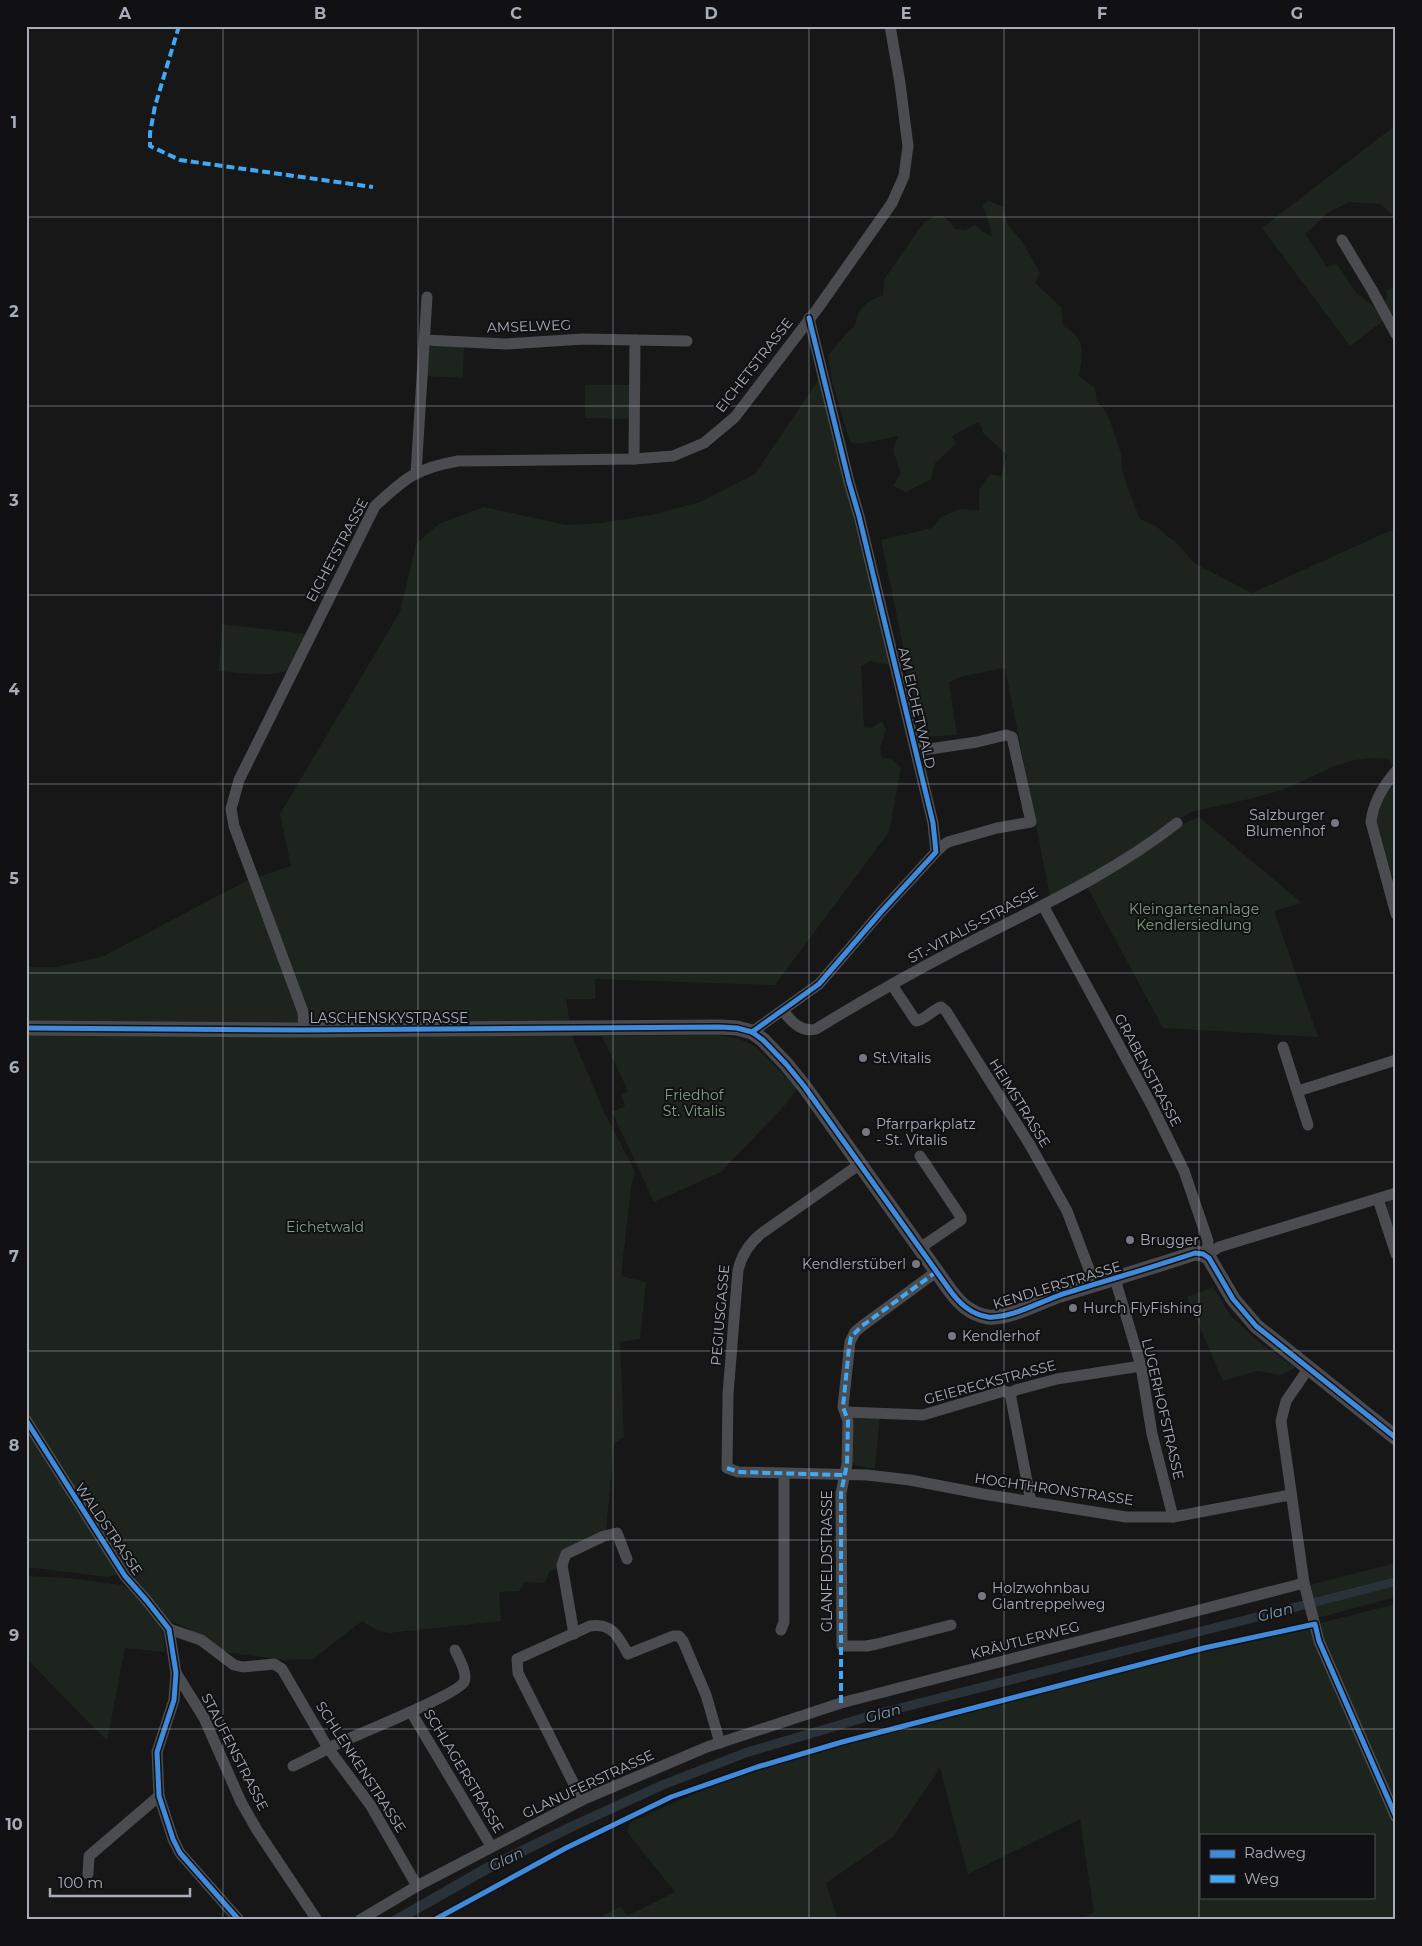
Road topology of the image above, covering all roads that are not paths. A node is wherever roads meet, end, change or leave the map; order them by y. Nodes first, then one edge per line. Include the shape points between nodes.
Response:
1 (890, 26) edge
2 (1342, 240) dead end
3 (427, 297) dead end
4 (809, 318) junction
5 (1396, 334) edge
6 (425, 340) junction
7 (634, 340) junction
8 (686, 341) dead end
9 (634, 459) junction
10 (416, 473) junction
11 (916, 751) junction
12 (1396, 771) edge
13 (1177, 823) dead end
14 (936, 852) junction
15 (1044, 905) junction
16 (1396, 914) edge
17 (892, 985) junction
18 (783, 1011) junction
19 (26, 1028) edge
20 (304, 1030) junction
21 (752, 1032) junction
22 (1283, 1047) dead end
23 (1396, 1060) edge
24 (1298, 1091) junction
25 (1308, 1125) dead end
26 (920, 1156) dead end
27 (860, 1164) junction
28 (1396, 1193) edge
29 (1378, 1199) junction
30 (920, 1248) junction
31 (1396, 1254) edge
32 (1207, 1256) junction
33 (936, 1272) junction
34 (1115, 1279) junction
35 (1095, 1285) junction
36 (1141, 1366) junction
37 (1308, 1369) junction
38 (1010, 1394) junction
39 (846, 1412) junction
40 (26, 1420) edge
41 (1396, 1438) edge
42 (727, 1468) joint
43 (784, 1474) junction
44 (843, 1475) junction
45 (1290, 1495) junction
46 (1031, 1502) junction
47 (1173, 1517) junction
48 (627, 1559) dead end
49 (1305, 1585) junction
50 (951, 1625) dead end
51 (169, 1629) junction
52 (780, 1630) dead end
53 (574, 1634) junction
54 (455, 1650) dead end
55 (176, 1673) junction
56 (841, 1703) joint
57 (410, 1712) junction
58 (720, 1744) junction
59 (328, 1748) junction
60 (293, 1766) dead end
61 (160, 1796) junction
62 (582, 1800) junction
63 (1396, 1817) edge
64 (491, 1846) junction
65 (88, 1874) dead end
66 (417, 1886) junction
67 (239, 1920) edge
68 (317, 1920) edge
69 (360, 1920) edge

1 - 4 street, EICHETSTRASSE via 908,146 904,176 883,215
2 - 5 street
3 - 6 street
4 - 9 street, EICHETSTRASSE via 735,417 704,443 673,456
4 - 11 street, AM EICHETWALD
6 - 7 street, AMSELWEG via 506,344 583,339
6 - 10 street
7 - 8 street, AMSELWEG
7 - 9 street
9 - 10 street, EICHETSTRASSE via 458,461 433,465
10 - 20 street, EICHETSTRASSE via 375,506 239,780 231,809 234,826 303,1012
11 - 14 street, AM EICHETWALD via 933,823
11 - 14 street, AM EICHETWALD via 1006,735 1012,737 1031,822 948,842
12 - 16 street via 1380,794 1371,822
13 - 15 street, ST.-VITALIS-STRASSE via 1145,848
14 - 18 street, AM EICHETWALD via 819,984
15 - 17 street, ST.-VITALIS-STRASSE
15 - 32 street, GRABENSTRASSE via 1184,1171 1208,1241
17 - 18 street, ST.-VITALIS-STRASSE via 812,1030 800,1027
17 - 35 street, HEIMSTRASSE via 916,1021 938,1008 946,1011 1030,1145 1067,1211
18 - 21 street, AM EICHETWALD
19 - 20 street, LASCHENSKYSTRASSE
20 - 21 street, LASCHENSKYSTRASSE via 720,1027
21 - 27 street, KENDLERSTRASSE via 797,1077
22 - 24 street
23 - 24 street
24 - 25 street
26 - 30 street via 961,1217
27 - 30 street, KENDLERSTRASSE
27 - 42 street, PEGIUSGASSE via 753,1240 742,1256 738,1270 728,1394
28 - 29 street, KENDLERSTRASSE
29 - 31 street
29 - 32 street, KENDLERSTRASSE via 1219,1247
30 - 33 street, KENDLERSTRASSE
32 - 34 street, KENDLERSTRASSE via 1195,1253
32 - 37 street via 1242,1311
33 - 35 street, KENDLERSTRASSE via 964,1307 988,1317
33 - 39 street, GLANFELDSTRASSE via 882,1310 851,1337 843,1407
34 - 35 street, KENDLERSTRASSE
34 - 36 street, LUGERHOFSTRASSE
36 - 38 street, GEIERECKSTRASSE via 1057,1379
36 - 47 street, LUGERHOFSTRASSE via 1152,1434
37 - 41 street
37 - 45 street via 1282,1411
38 - 39 street, GEIERECKSTRASSE via 1004,1391 923,1415
38 - 46 street
39 - 44 street, GLANFELDSTRASSE via 847,1464
40 - 51 street, WALDSTRASSE via 125,1576
42 - 43 street, GLANFELDSTRASSE via 738,1472
43 - 44 street, GLANFELDSTRASSE
43 - 52 street via 784,1622
44 - 46 street, HOCHTHRONSTRASSE via 914,1480
44 - 50 street, GLANFELDSTRASSE via 842,1646 867,1646
45 - 47 street, HOCHTHRONSTRASSE
45 - 49 street
46 - 47 street, HOCHTHRONSTRASSE via 1126,1517
48 - 53 street via 617,1533 566,1554 562,1566
49 - 56 street, KRÄUTLERWEG
49 - 63 street via 1319,1641
51 - 55 street, WALDSTRASSE
51 - 59 street, SCHLENKENSTRASSE via 201,1640 234,1665 274,1664 282,1669
53 - 58 street via 602,1624 620,1640 628,1654 679,1636 706,1695
53 - 62 street via 517,1659 518,1673
54 - 57 street via 465,1676 462,1686
55 - 61 street, WALDSTRASSE via 174,1700 157,1752
55 - 68 street, STAUFENSTRASSE via 204,1718 249,1816
56 - 58 street, GLANUFERSTRASSE
57 - 59 street
57 - 64 street, SCHLAGERSTRASSE
58 - 62 street, GLANUFERSTRASSE
59 - 60 street
59 - 66 street, SCHLENKENSTRASSE via 371,1806
61 - 65 street via 89,1856
61 - 67 street, WALDSTRASSE via 180,1853
62 - 64 street, GLANUFERSTRASSE
64 - 66 street, GLANUFERSTRASSE
66 - 69 street, GLANUFERSTRASSE

